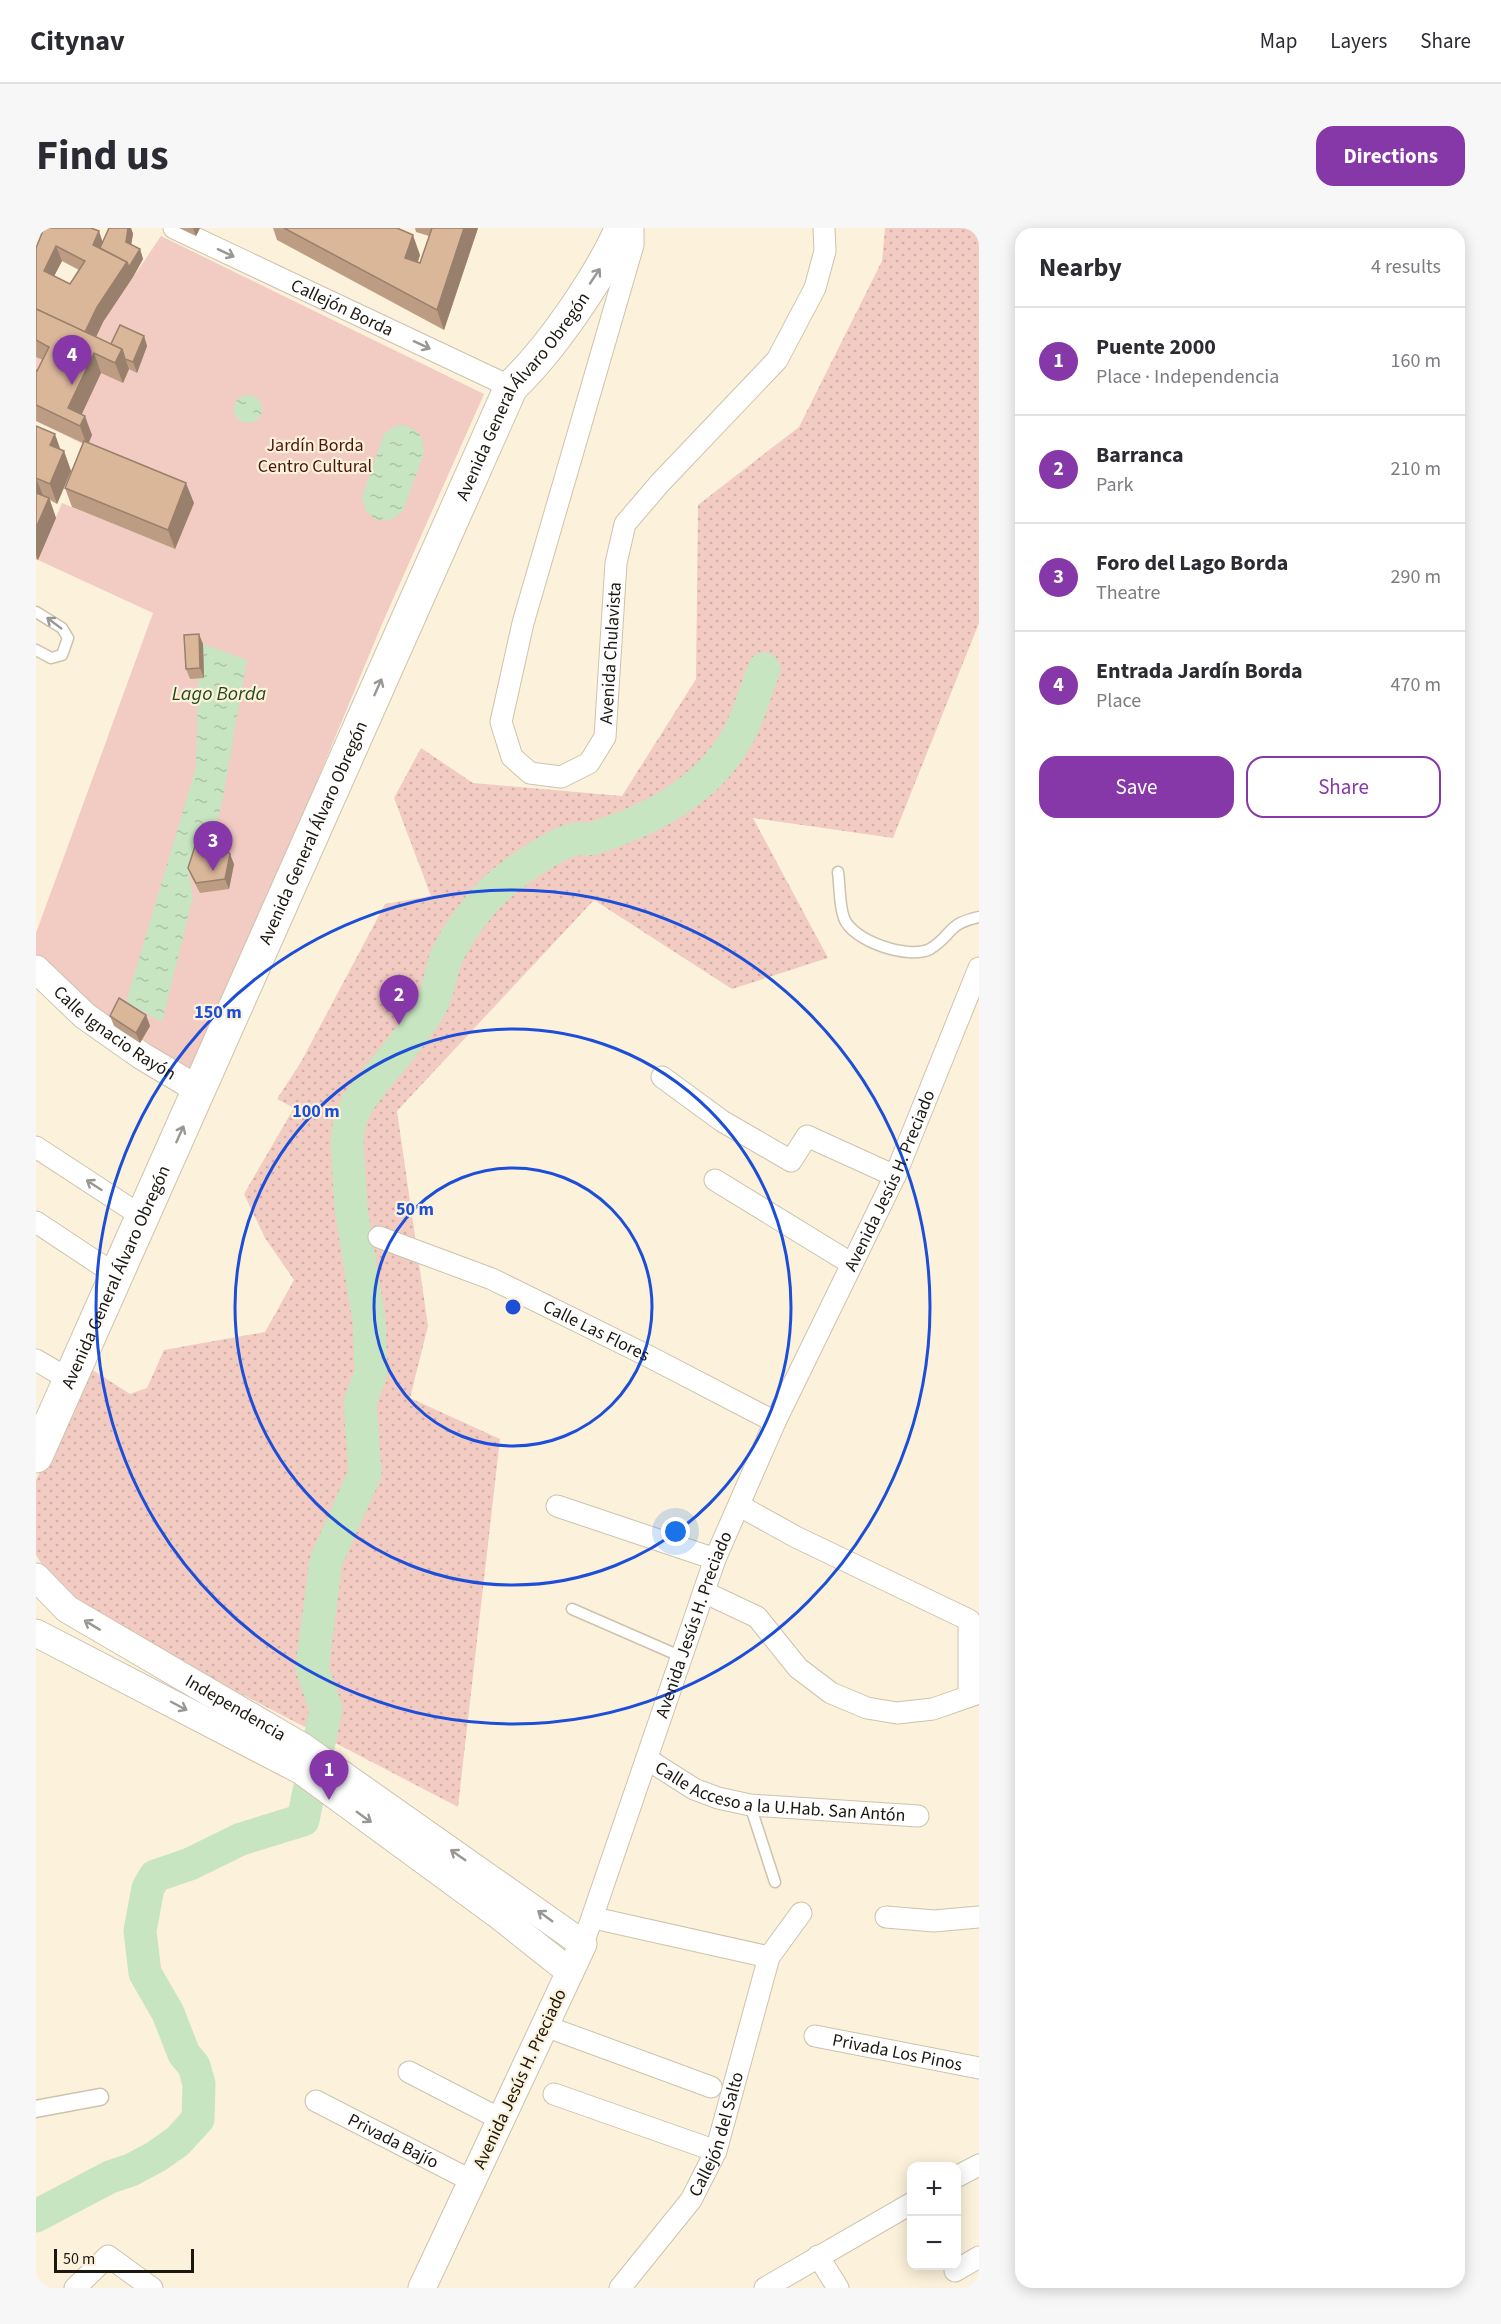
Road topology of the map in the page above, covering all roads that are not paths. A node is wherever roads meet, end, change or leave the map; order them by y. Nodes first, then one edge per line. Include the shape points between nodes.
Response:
1 (40, 228) edge
2 (174, 228) edge
3 (622, 228) edge
4 (633, 228) edge
5 (824, 228) edge
6 (36, 237) edge
7 (511, 387) junction
8 (36, 612) edge
9 (36, 651) edge
10 (838, 872) dead end
11 (979, 917) edge
12 (979, 968) edge
13 (36, 969) edge
14 (662, 1077) dead end
15 (199, 1090) junction
16 (36, 1147) edge
17 (895, 1176) junction
18 (715, 1180) dead end
19 (143, 1217) junction
20 (36, 1222) edge
21 (379, 1237) dead end
22 (852, 1264) junction
23 (116, 1275) junction
24 (36, 1360) edge
25 (70, 1380) junction
26 (775, 1422) junction
27 (36, 1456) edge
28 (557, 1506) dead end
29 (740, 1506) junction
30 (715, 1559) junction
31 (36, 1576) edge
32 (704, 1592) junction
33 (572, 1609) dead end
34 (36, 1633) edge
35 (682, 1657) junction
36 (974, 1695) edge
37 (648, 1759) junction
38 (750, 1804) junction
39 (918, 1816) dead end
40 (775, 1881) dead end
41 (801, 1913) dead end
42 (885, 1917) dead end
43 (979, 1917) edge
44 (594, 1918) junction
45 (583, 1944) junction
46 (769, 1957) junction
47 (570, 1972) junction
48 (545, 2026) junction
49 (815, 2036) dead end
50 (979, 2068) edge
51 (409, 2072) dead end
52 (711, 2087) dead end
53 (554, 2094) dead end
54 (100, 2097) dead end
55 (316, 2101) dead end
56 (36, 2109) edge
57 (502, 2120) junction
58 (716, 2151) junction
59 (979, 2165) edge
60 (961, 2175) edge
61 (472, 2181) junction
62 (907, 2206) edge
63 (818, 2256) junction
64 (979, 2257) edge
65 (955, 2271) dead end
66 (75, 2288) edge
67 (152, 2288) edge
68 (422, 2288) edge
69 (620, 2288) edge
70 (765, 2288) edge
71 (838, 2288) edge

1 - 6 main road
2 -> 7 street, Callejón Borda
7 -> 3 main road, Avenida General Álvaro Obregón via 538,361
4 - 5 street, Avenida Chulavista via 633,245 523,623 501,722 512,757 530,774 561,777 580,768 589,763 605,737 616,563 625,524 777,360 815,288 825,251
15 -> 7 main road, Avenida General Álvaro Obregón
9 -> 8 lane via 51,658 62,655 68,638 62,628
10 - 11 lane via 844,918 852,932 869,941 911,954 929,949 958,922
12 - 17 street, Avenida Jesús H. Preciado
13 - 15 street, Calle Ignacio Rayón via 85,1016
14 - 17 street via 722,1121 791,1161 807,1136
19 -> 15 main road, Avenida General Álvaro Obregón
19 -> 16 street
17 - 22 street, Avenida Jesús H. Preciado
18 - 22 street
19 - 23 main road, Avenida General Álvaro Obregón
20 - 23 street
21 - 26 street, Calle Las Flores via 492,1280
22 - 26 street, Avenida Jesús H. Preciado
23 - 25 main road, Avenida General Álvaro Obregón
24 - 25 street
25 - 27 main road, Avenida General Álvaro Obregón
26 - 29 street, Avenida Jesús H. Preciado
28 - 30 street
29 - 30 street, Avenida Jesús H. Preciado
29 - 36 street via 805,1542 969,1620
30 - 32 street, Avenida Jesús H. Preciado
45 -> 31 street, Independencia via 303,1747 67,1609
32 - 35 street, Avenida Jesús H. Preciado
32 - 36 street via 757,1617 798,1668 831,1693 867,1708 897,1713 933,1709
33 - 35 lane
34 -> 47 street, Independencia via 302,1772
35 - 37 street, Avenida Jesús H. Preciado
37 - 38 street, Calle Acceso a la U.Hab. San Antón via 694,1789
37 - 44 street, Avenida Jesús H. Preciado
38 - 39 street, Calle Acceso a la U.Hab. San Antón
38 - 40 lane
41 - 46 street, Callejón del Salto
42 - 43 street via 934,1921
44 - 45 street, Avenida Jesús H. Preciado
44 - 46 street
45 - 47 street, Avenida Jesús H. Preciado
46 - 58 street, Callejón del Salto
47 - 48 street, Avenida Jesús H. Preciado
48 - 52 street
48 - 57 street, Avenida Jesús H. Preciado
49 - 50 street, Privada Los Pinos
51 - 57 street
53 - 58 street
54 - 56 street
55 - 61 street, Privada Bajío
57 - 61 street, Avenida Jesús H. Preciado
58 - 69 street, Callejón del Salto via 691,2200
59 - 60 street
61 - 68 street, Avenida Jesús H. Preciado
62 - 63 street
63 - 70 street
63 - 71 street
64 - 65 street
66 - 67 street via 108,2256

